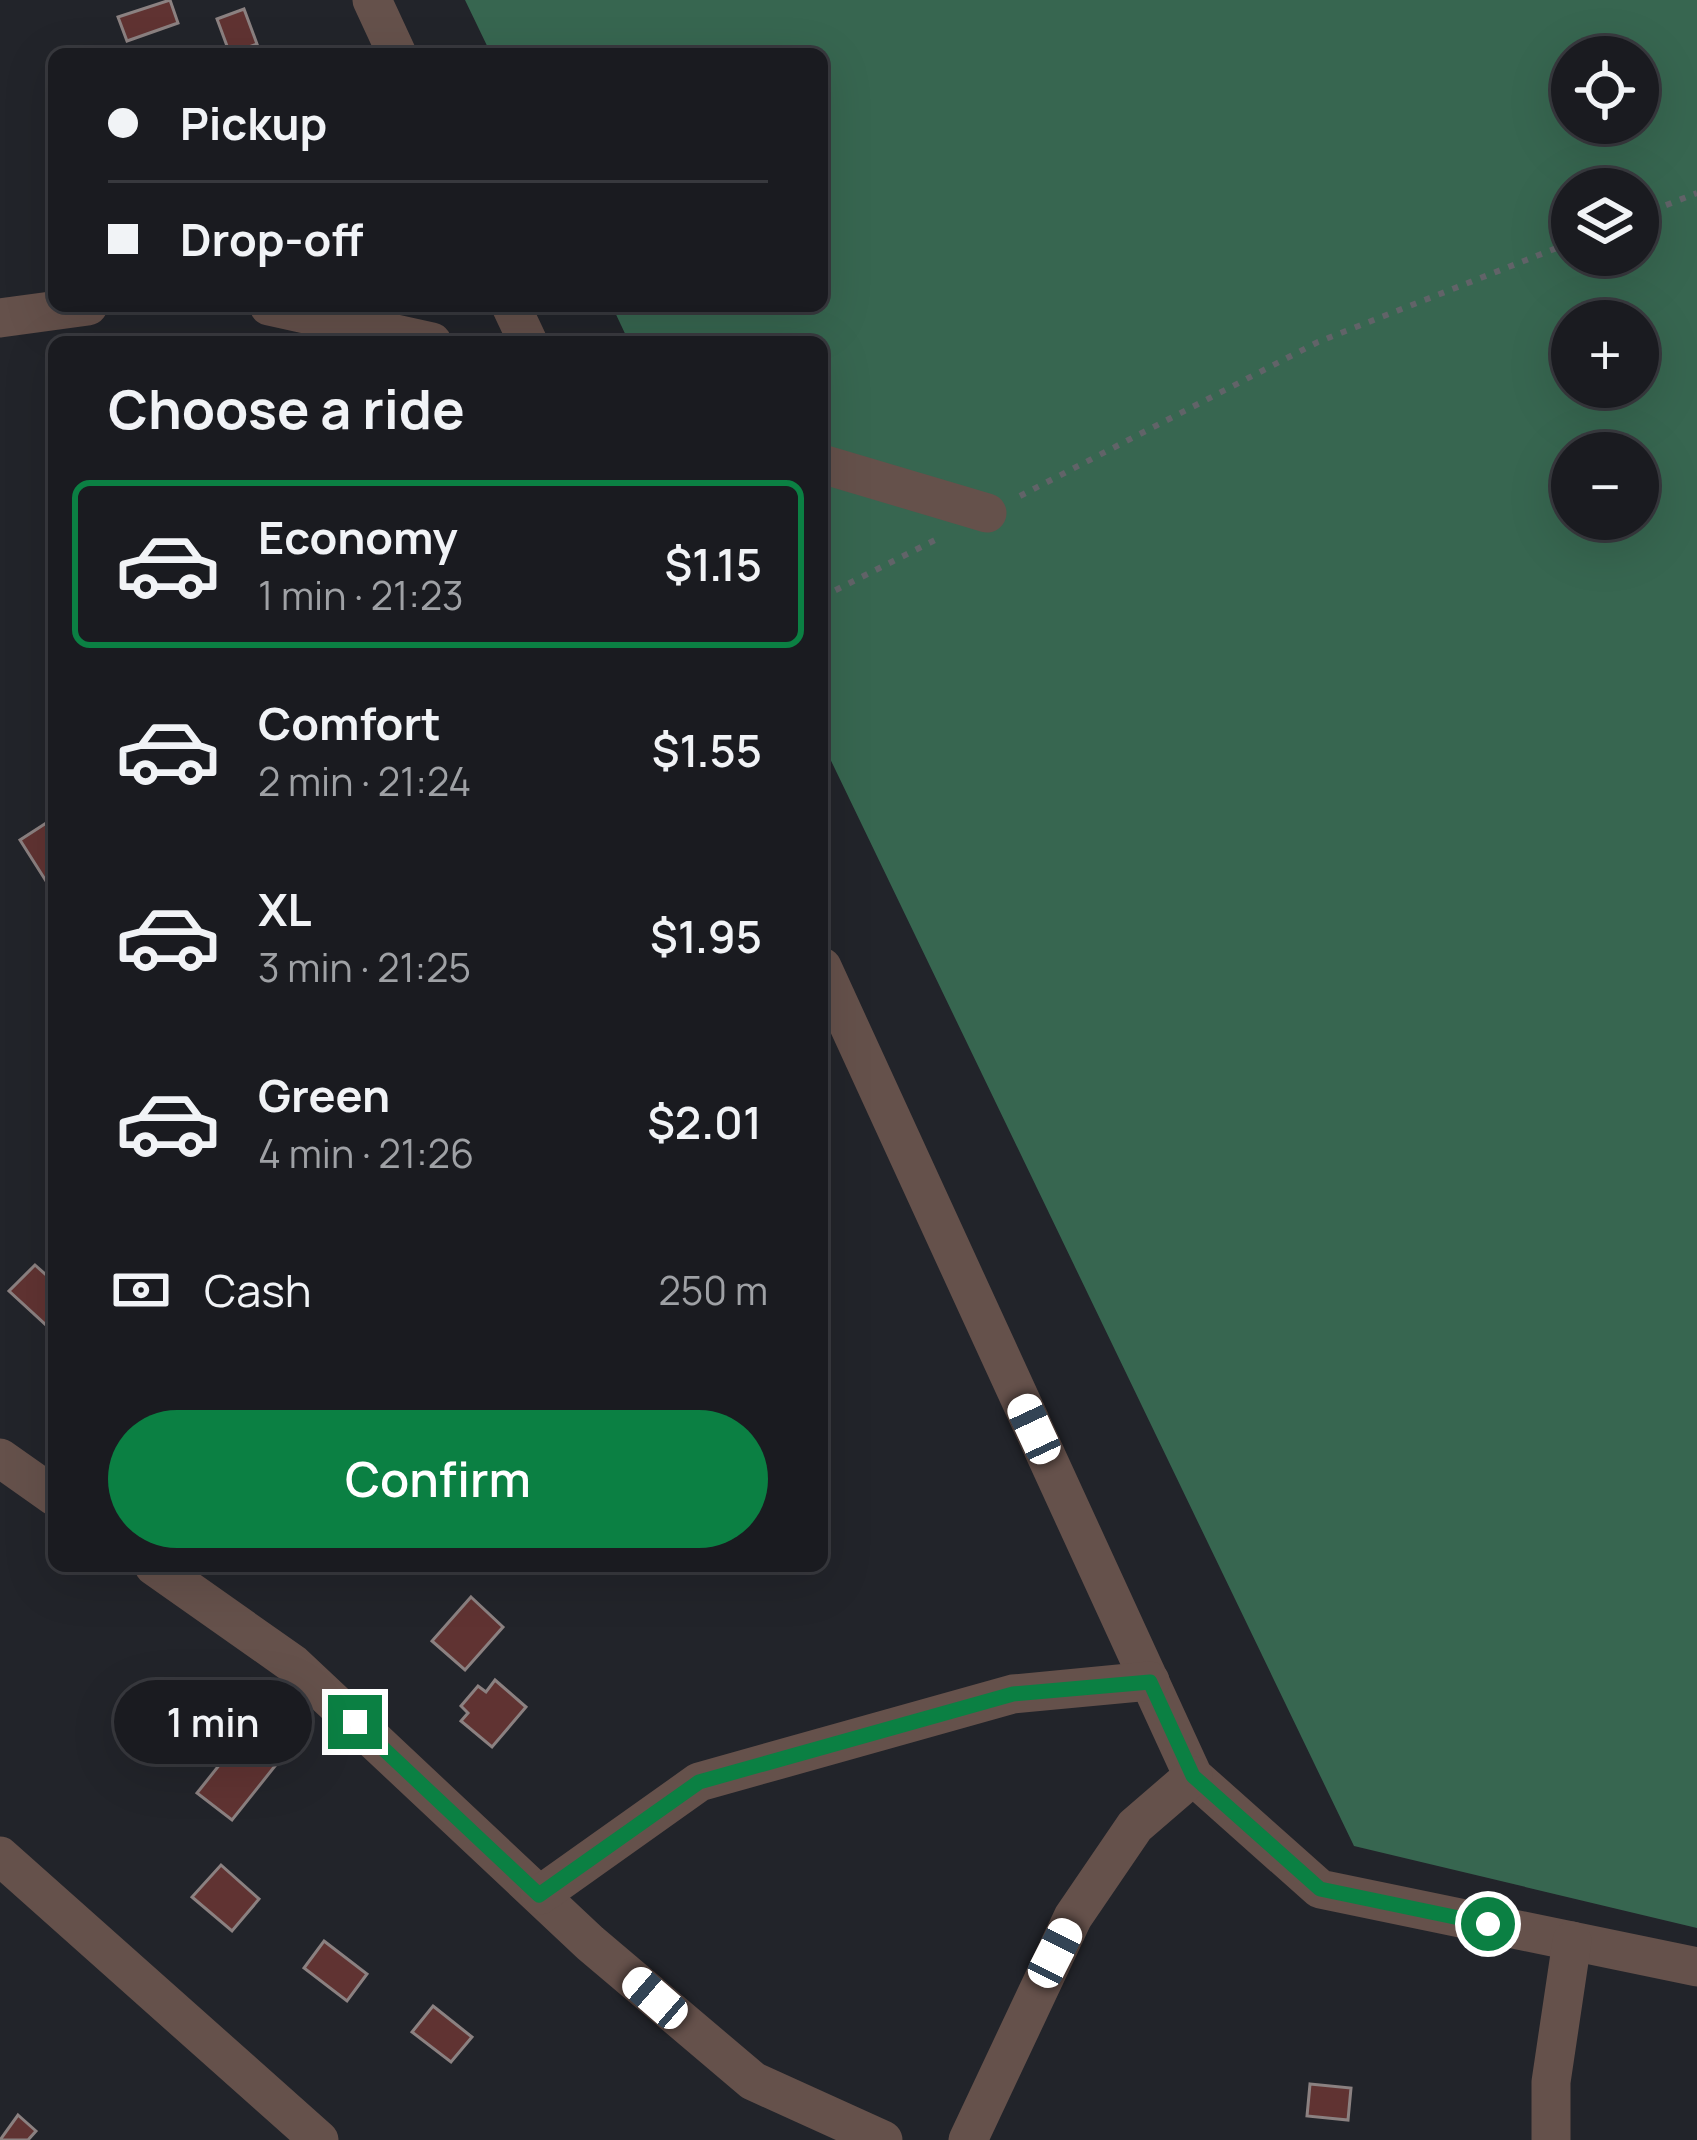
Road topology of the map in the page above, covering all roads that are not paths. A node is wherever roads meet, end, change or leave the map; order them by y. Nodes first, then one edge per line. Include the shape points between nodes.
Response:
1 (372, 0) edge
2 (394, 48) edge
3 (48, 311) edge
4 (296, 312) edge
5 (0, 318) edge
6 (405, 336) edge
7 (828, 466) edge
8 (987, 513) road end
9 (828, 980) edge
10 (0, 1458) edge
11 (48, 1492) edge
12 (163, 1572) edge
13 (1150, 1682) junction
14 (1193, 1776) junction
15 (0, 1856) edge
16 (539, 1895) junction
17 (1572, 1941) junction
18 (1697, 1967) edge
19 (814, 2126) edge
20 (319, 2140) edge
21 (884, 2140) edge
22 (968, 2140) edge
23 (1551, 2140) edge

1 - 2 street
3 - 5 street
4 - 6 street
7 - 8 street
9 - 13 street
10 - 11 street
12 - 16 street via 293,1664
13 - 14 street
13 - 16 street via 1013,1694 699,1782
14 - 17 street via 1320,1889
14 - 22 street via 1135,1826 1073,1917
15 - 20 street
16 - 19 street
17 - 18 street
17 - 23 street
19 - 21 street

